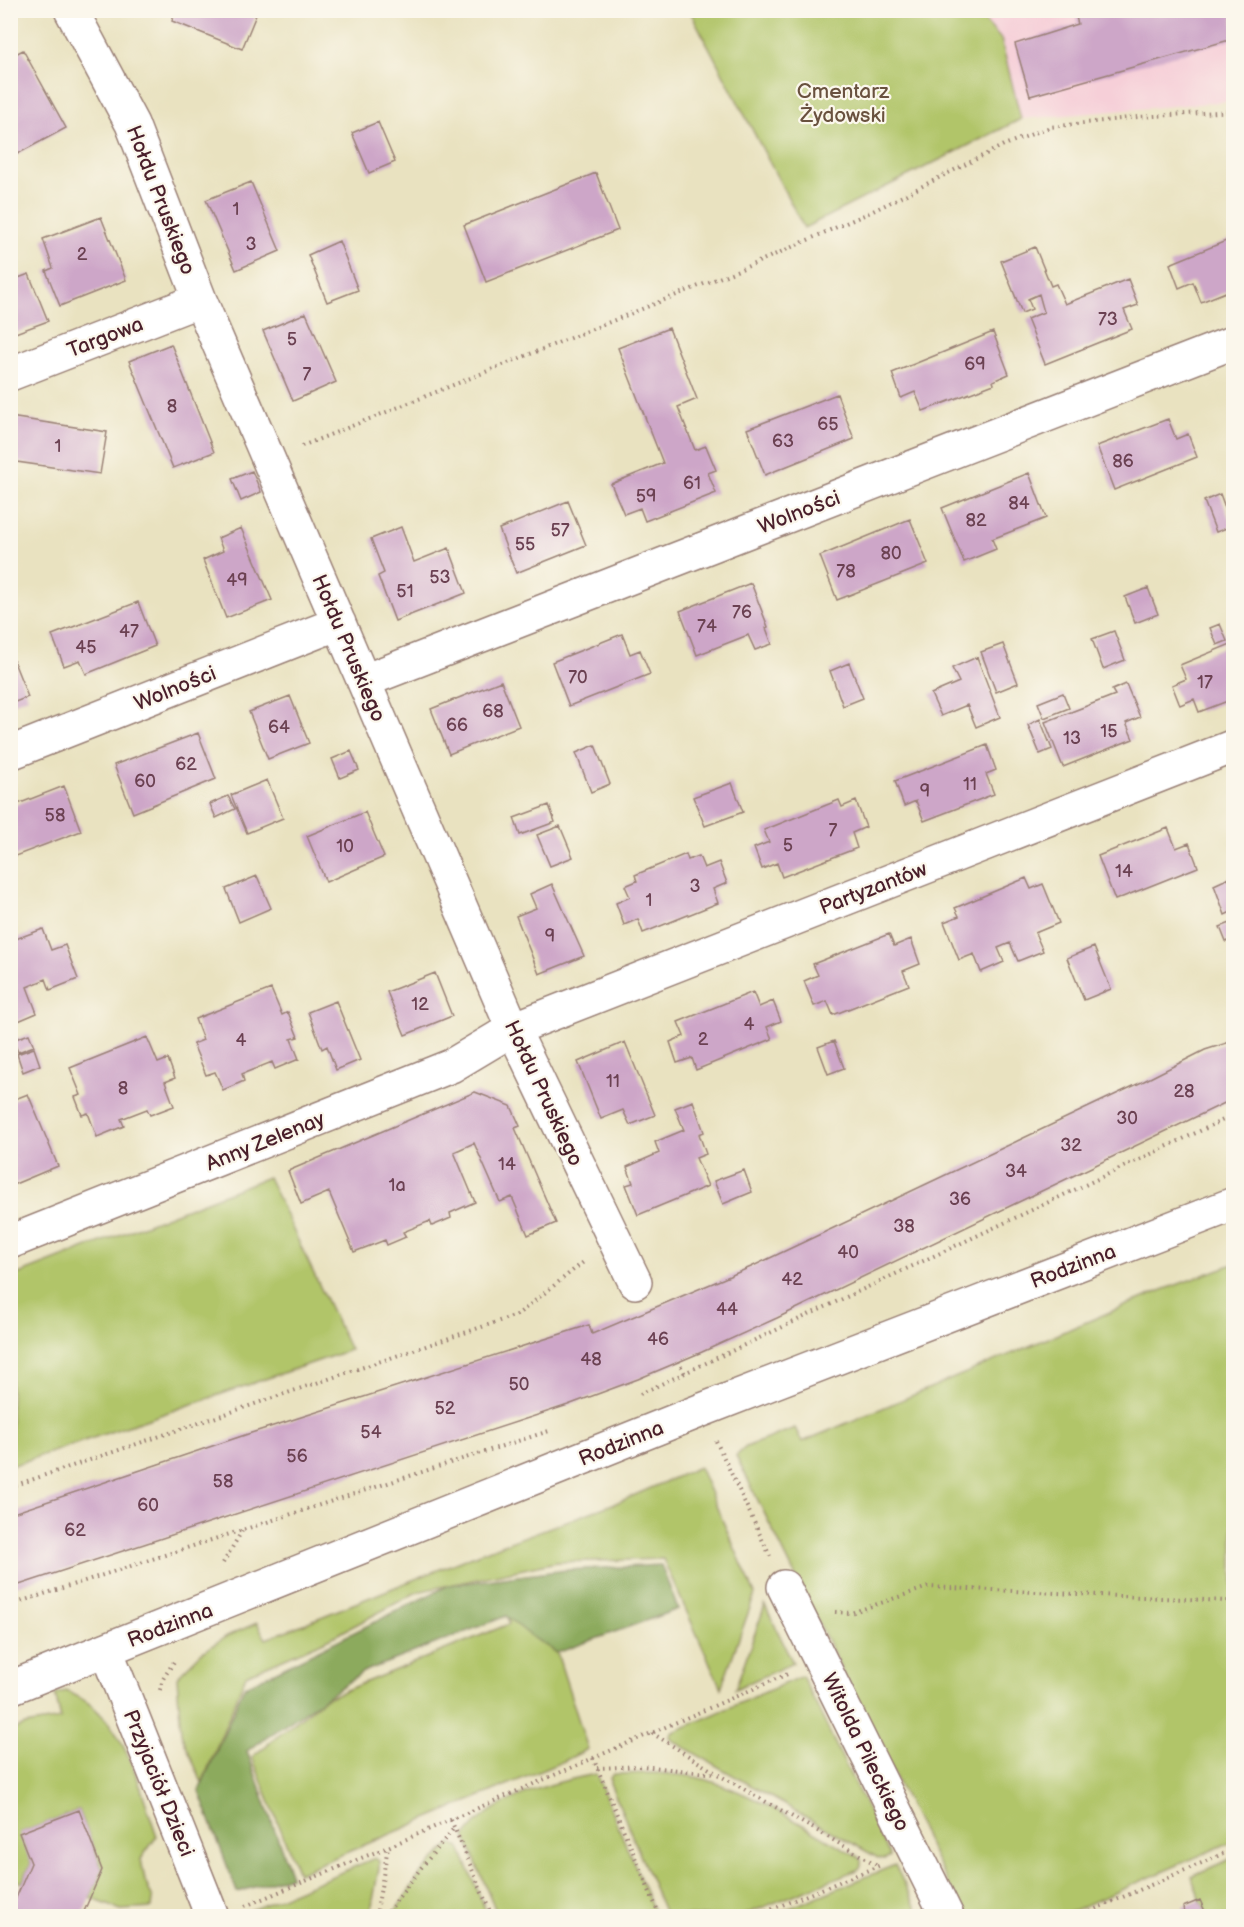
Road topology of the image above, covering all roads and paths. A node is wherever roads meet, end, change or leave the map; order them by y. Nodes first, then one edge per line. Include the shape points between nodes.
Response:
1 (71, 10) edge
2 (1233, 111) edge
3 (200, 300) junction
4 (1233, 342) edge
5 (10, 374) edge
6 (268, 460) junction
7 (339, 623) junction
8 (364, 681) junction
9 (1233, 746) edge
10 (10, 753) edge
11 (513, 1029) junction
12 (1233, 1115) edge
13 (1233, 1204) edge
14 (614, 1238) junction
15 (10, 1242) edge
16 (635, 1282) dead end
17 (633, 1398) dead end
18 (702, 1410) junction
19 (551, 1430) dead end
20 (10, 1487) edge
21 (243, 1530) junction
22 (220, 1569) dead end
23 (790, 1599) junction
24 (1233, 1604) edge
25 (10, 1605) edge
26 (106, 1650) junction
27 (179, 1656) dead end
28 (821, 1660) junction
29 (10, 1688) edge
30 (158, 1695) dead end
31 (652, 1733) junction
32 (593, 1758) junction
33 (597, 1768) junction
34 (719, 1775) junction
35 (451, 1820) junction
36 (454, 1828) junction
37 (388, 1847) junction
38 (1233, 1849) edge
39 (915, 1853) junction
40 (879, 1866) junction
41 (211, 1915) edge
42 (376, 1917) edge
43 (385, 1917) edge
44 (492, 1917) edge
45 (660, 1917) edge
46 (756, 1917) edge
47 (947, 1917) edge
48 (1079, 1917) edge

1 - 3 street, Hołdu Pruskiego via 132,124
2 - 6 path via 1050,127 756,263
3 - 5 street, Targowa
3 - 6 street, Hołdu Pruskiego
4 - 8 street, Wolności
6 - 7 street, Hołdu Pruskiego
7 - 8 street, Hołdu Pruskiego
7 - 10 street, Wolności
8 - 11 street, Hołdu Pruskiego
9 - 11 street, Partyzantów
11 - 14 street, Hołdu Pruskiego
11 - 15 street, Anny Zelenay via 451,1066
12 - 17 path
13 - 18 street, Rodzinna
14 - 16 street, Hołdu Pruskiego
14 - 20 path via 517,1315
18 - 23 path
18 - 26 street, Rodzinna
19 - 21 path
21 - 22 path
21 - 25 path
23 - 24 path via 851,1613 928,1587
23 - 28 street, Witolda Pileckiego
26 - 29 street, Rodzinna
26 - 41 street, Przyjaciół Dzieci
27 - 30 path
28 - 31 path
28 - 39 street, Witolda Pileckiego
31 - 32 path
31 - 34 path
32 - 33 path
32 - 35 path
33 - 34 path via 642,1766
33 - 45 path
34 - 40 path
35 - 36 path
35 - 37 path
36 - 43 path
36 - 44 path
37 - 41 path via 232,1911
37 - 42 path
38 - 48 path
39 - 40 path
39 - 47 street, Witolda Pileckiego
40 - 46 path

